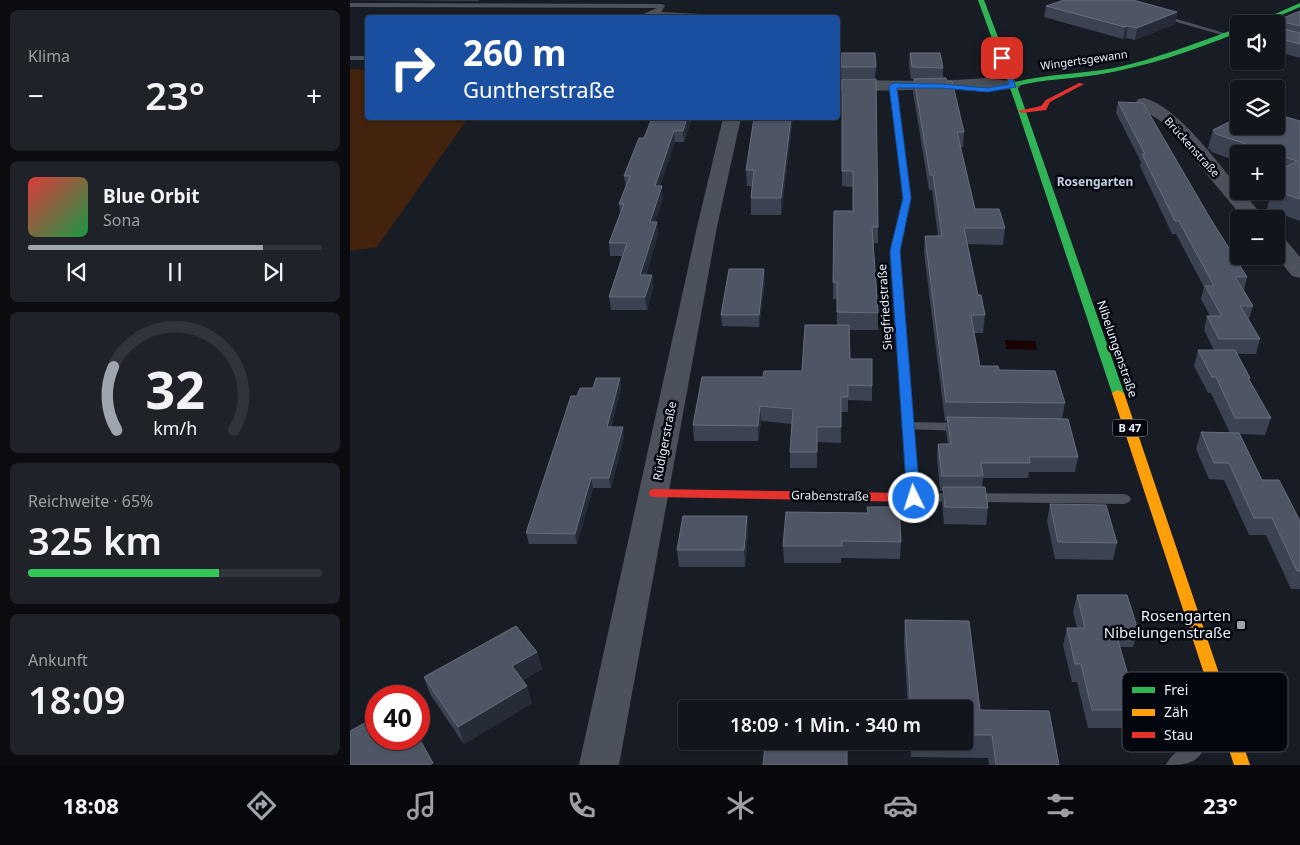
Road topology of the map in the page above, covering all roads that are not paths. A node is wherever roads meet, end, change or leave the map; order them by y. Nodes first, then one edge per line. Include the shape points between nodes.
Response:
1 (981, 0) edge
2 (508, 3) edge
3 (663, 3) edge
4 (350, 5) edge
5 (486, 5) junction
6 (1300, 5) edge
7 (651, 14) junction
8 (1155, 14) edge
9 (476, 15) edge
10 (647, 15) edge
11 (674, 15) edge
12 (1276, 15) edge
13 (1230, 32) edge
14 (1230, 34) edge
15 (350, 58) edge
16 (365, 58) edge
17 (1002, 58) junction
18 (1017, 64) dead end
19 (1038, 69) dead end
20 (1083, 79) junction
21 (840, 85) edge
22 (1013, 85) junction
23 (893, 86) junction
24 (1144, 103) edge
25 (1022, 112) junction
26 (732, 120) edge
27 (1247, 210) edge
28 (1285, 254) edge
29 (1300, 271) edge
30 (908, 426) junction
31 (975, 427) edge
32 (655, 493) junction
33 (914, 498) junction
34 (1124, 499) dead end
35 (1212, 672) edge
36 (1190, 752) edge
37 (1238, 752) edge
38 (599, 765) edge
39 (1175, 765) edge
40 (1242, 765) edge

1 - 17 main road, Nibelungenstraße / B 47
2 - 3 lane
2 - 5 lane
3 - 7 lane via 659,11
4 - 5 lane
5 - 9 lane
6 - 12 main road
7 - 10 lane
7 - 11 lane
8 - 13 lane
14 - 20 main road, Wingertsgewann via 1162,59 1134,74
15 - 16 lane
17 - 18 main road
17 - 22 main road, Nibelungenstraße / B 47
19 - 20 main road
20 - 22 main road, Wingertsgewann via 1029,87
20 - 25 main road via 1048,101 1044,108
21 - 23 street
22 - 23 street via 988,90
22 - 25 main road, Nibelungenstraße / B 47
23 - 30 main road, Siegfriedstraße via 907,198 895,251
24 - 27 street, Brückenstraße via 1170,119
25 - 35 main road, Nibelungenstraße / B 47
26 - 32 street, Rüdigerstraße via 707,227
28 - 29 street
30 - 31 lane
30 - 33 main road, Siegfriedstraße
32 - 33 main road, Grabenstraße
32 - 38 street, Rüdigerstraße
33 - 34 lane, Grabenstraße
36 - 39 lane
37 - 40 main road, Nibelungenstraße / B 47

